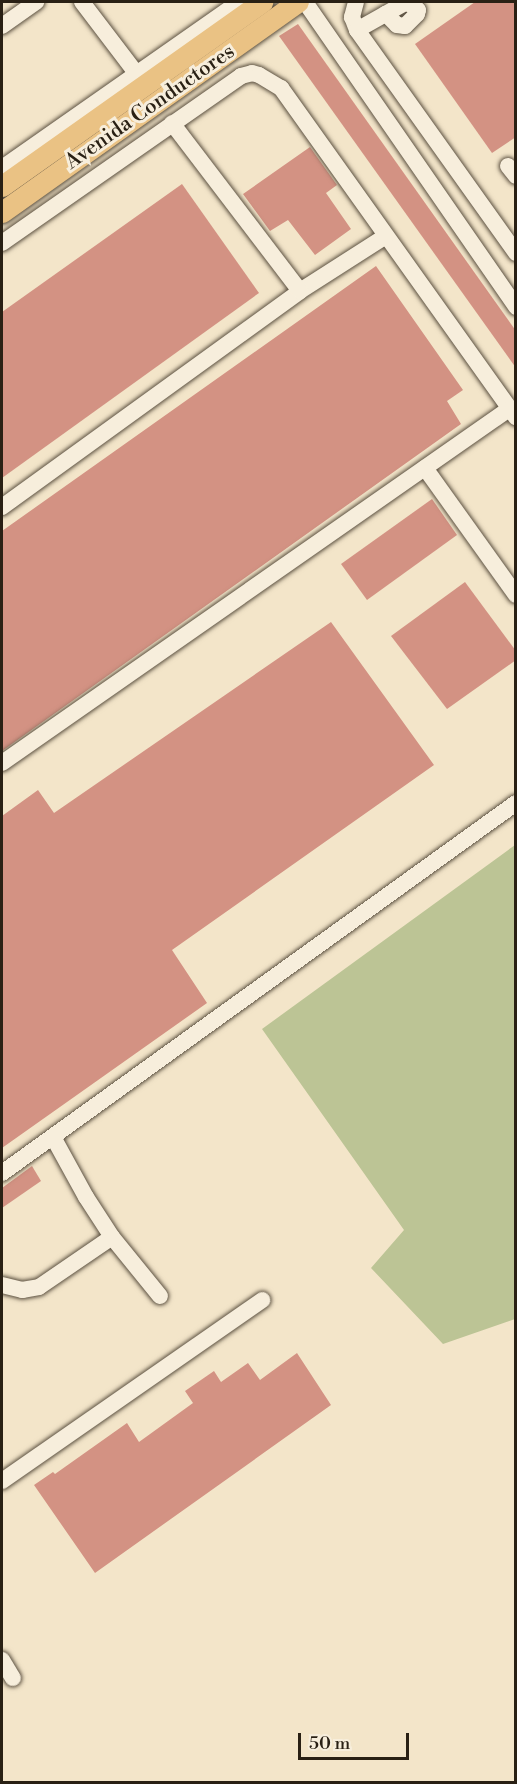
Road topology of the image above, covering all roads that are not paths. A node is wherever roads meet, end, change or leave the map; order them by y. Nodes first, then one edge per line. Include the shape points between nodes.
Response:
1 (36, 2) edge
2 (82, 2) edge
3 (240, 2) edge
4 (262, 2) edge
5 (298, 2) edge
6 (305, 2) edge
7 (356, 2) edge
8 (386, 14) dead end
9 (2, 26) edge
10 (357, 30) junction
11 (141, 79) junction
12 (172, 123) junction
13 (2, 168) edge
14 (2, 186) edge
15 (2, 212) edge
16 (386, 236) junction
17 (512, 241) edge
18 (2, 243) edge
19 (300, 291) junction
20 (516, 307) edge
21 (512, 413) edge
22 (425, 468) junction
23 (2, 507) edge
24 (516, 595) edge
25 (2, 763) edge
26 (516, 803) edge
27 (53, 1137) junction
28 (2, 1173) edge
29 (112, 1237) junction
30 (2, 1285) edge
31 (160, 1296) dead end
32 (262, 1300) dead end
33 (2, 1481) edge
34 (2, 1660) edge
35 (13, 1678) dead end

1 - 9 street
2 - 11 street
3 - 11 street
4 - 11 main road, Avenida Conductores
5 - 15 main road, Avenida Conductores
6 - 20 street
7 - 10 street via 352,17
8 - 10 street
10 - 17 street
11 - 13 street
11 - 14 main road, Avenida Conductores
12 - 16 street via 241,76 252,73 269,79 281,88
12 - 18 street
12 - 19 street
16 - 19 street
16 - 21 street
19 - 23 street
21 - 22 street
22 - 24 street
22 - 25 street
26 - 27 street
27 - 28 street
27 - 29 street
29 - 30 street via 39,1287 22,1290
29 - 31 street
32 - 33 street
34 - 35 street

